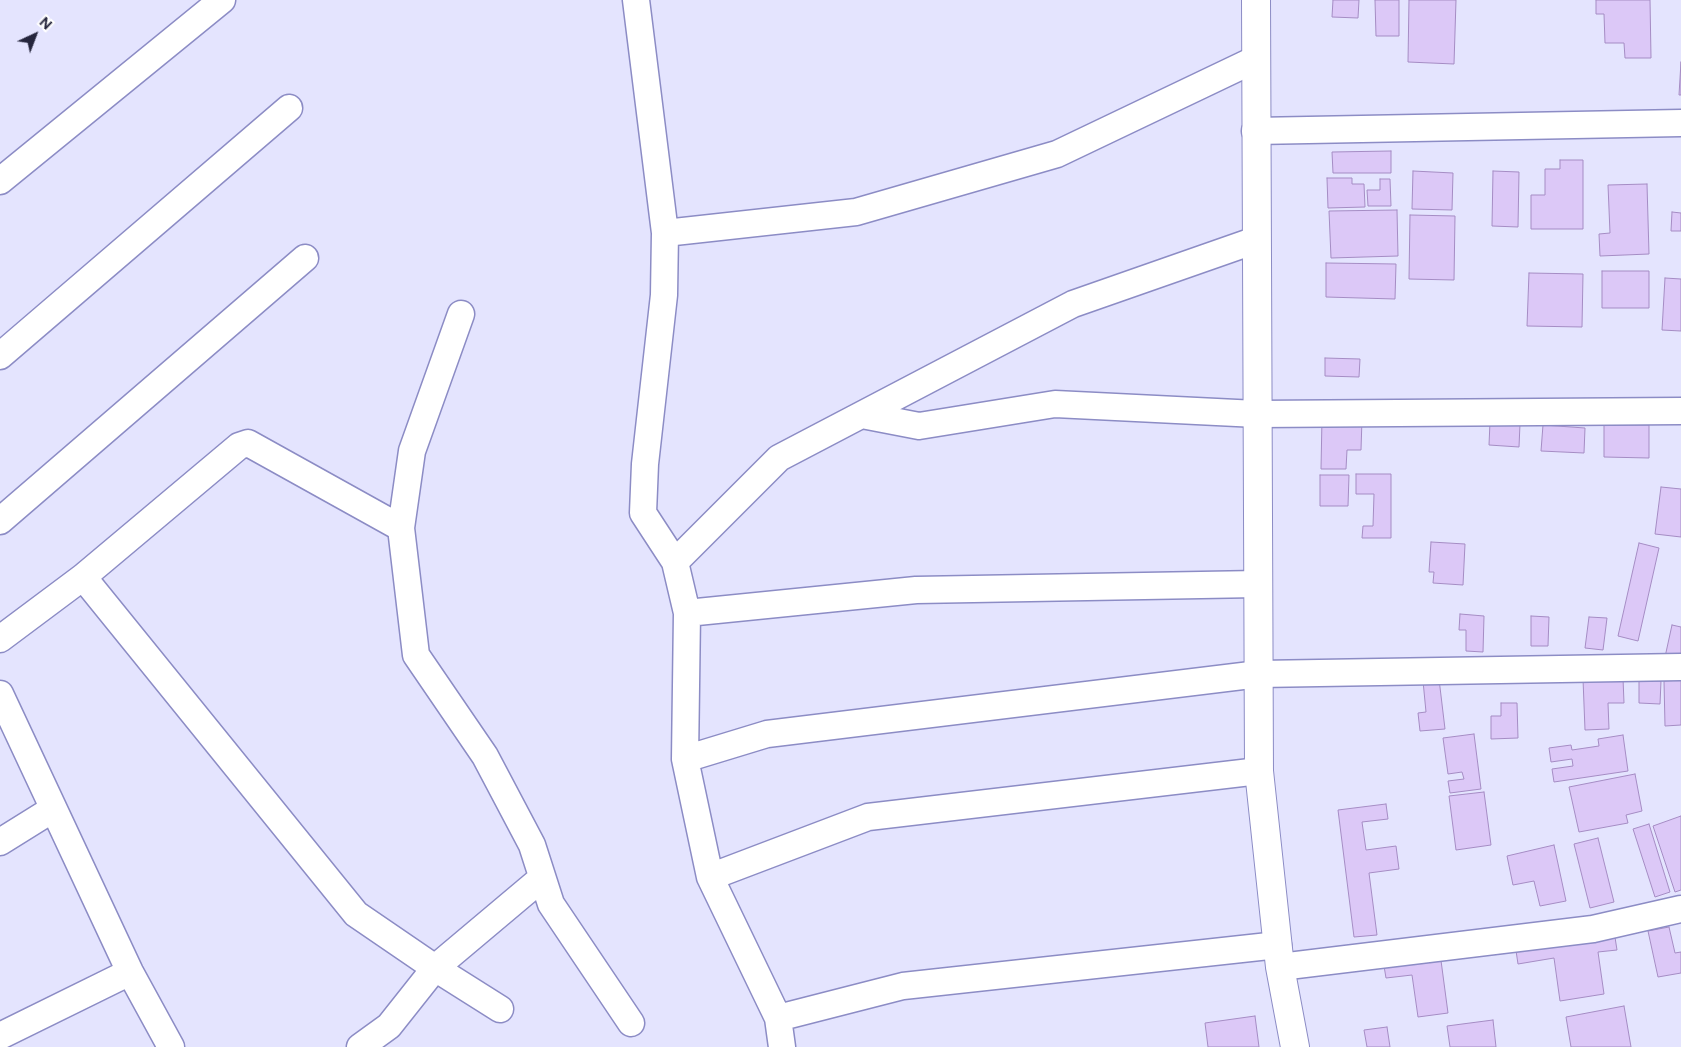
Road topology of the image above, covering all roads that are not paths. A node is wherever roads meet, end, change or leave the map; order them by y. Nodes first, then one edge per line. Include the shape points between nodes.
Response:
1 (222, 0) edge
2 (636, 0) edge
3 (1256, 0) edge
4 (1256, 59) junction
5 (289, 108) dead end
6 (1681, 123) edge
7 (1255, 131) junction
8 (0, 181) edge
9 (665, 233) junction
10 (1256, 240) junction
11 (305, 258) dead end
12 (461, 314) dead end
13 (0, 356) edge
14 (1681, 411) edge
15 (1257, 414) junction
16 (862, 415) junction
17 (0, 521) edge
18 (401, 528) junction
19 (675, 562) junction
20 (84, 577) junction
21 (1258, 584) junction
22 (687, 613) junction
23 (0, 639) edge
24 (1681, 667) edge
25 (1259, 674) junction
26 (0, 694) edge
27 (8, 738) edge
28 (685, 759) junction
29 (1260, 771) junction
30 (53, 809) junction
31 (0, 842) edge
32 (710, 877) junction
33 (542, 878) junction
34 (1681, 910) edge
35 (1279, 956) junction
36 (435, 968) junction
37 (130, 972) junction
38 (500, 1009) dead end
39 (778, 1018) junction
40 (631, 1022) dead end
41 (0, 1036) edge
42 (171, 1047) edge
43 (360, 1047) edge
44 (782, 1047) edge
45 (1295, 1047) edge

1 - 8 street
2 - 9 street
3 - 4 street
4 - 7 street
4 - 9 street via 1047,157 856,212
5 - 13 street
6 - 7 street
7 - 10 street
9 - 19 street via 664,295 645,464 643,513
10 - 15 street
10 - 16 street via 1073,304
11 - 17 street
12 - 18 street via 412,451
14 - 15 street
15 - 16 street via 1055,404 919,426
15 - 21 street
16 - 19 street via 779,458
18 - 20 street via 248,443 239,446
18 - 33 street via 416,655 485,756 532,845
19 - 22 street
20 - 23 street
20 - 36 street via 356,914
21 - 22 street via 916,590
21 - 25 street
22 - 28 street
24 - 25 street
25 - 28 street via 767,734
25 - 29 street
26 - 27 street
27 - 30 street
28 - 32 street
29 - 32 street via 868,817
29 - 35 street
30 - 31 street
30 - 37 street
32 - 39 street
33 - 36 street
33 - 40 street via 551,904
34 - 35 street via 1593,929
35 - 39 street via 904,986
35 - 45 street
36 - 38 street
36 - 43 street via 389,1026
37 - 41 street
37 - 42 street
39 - 44 street

